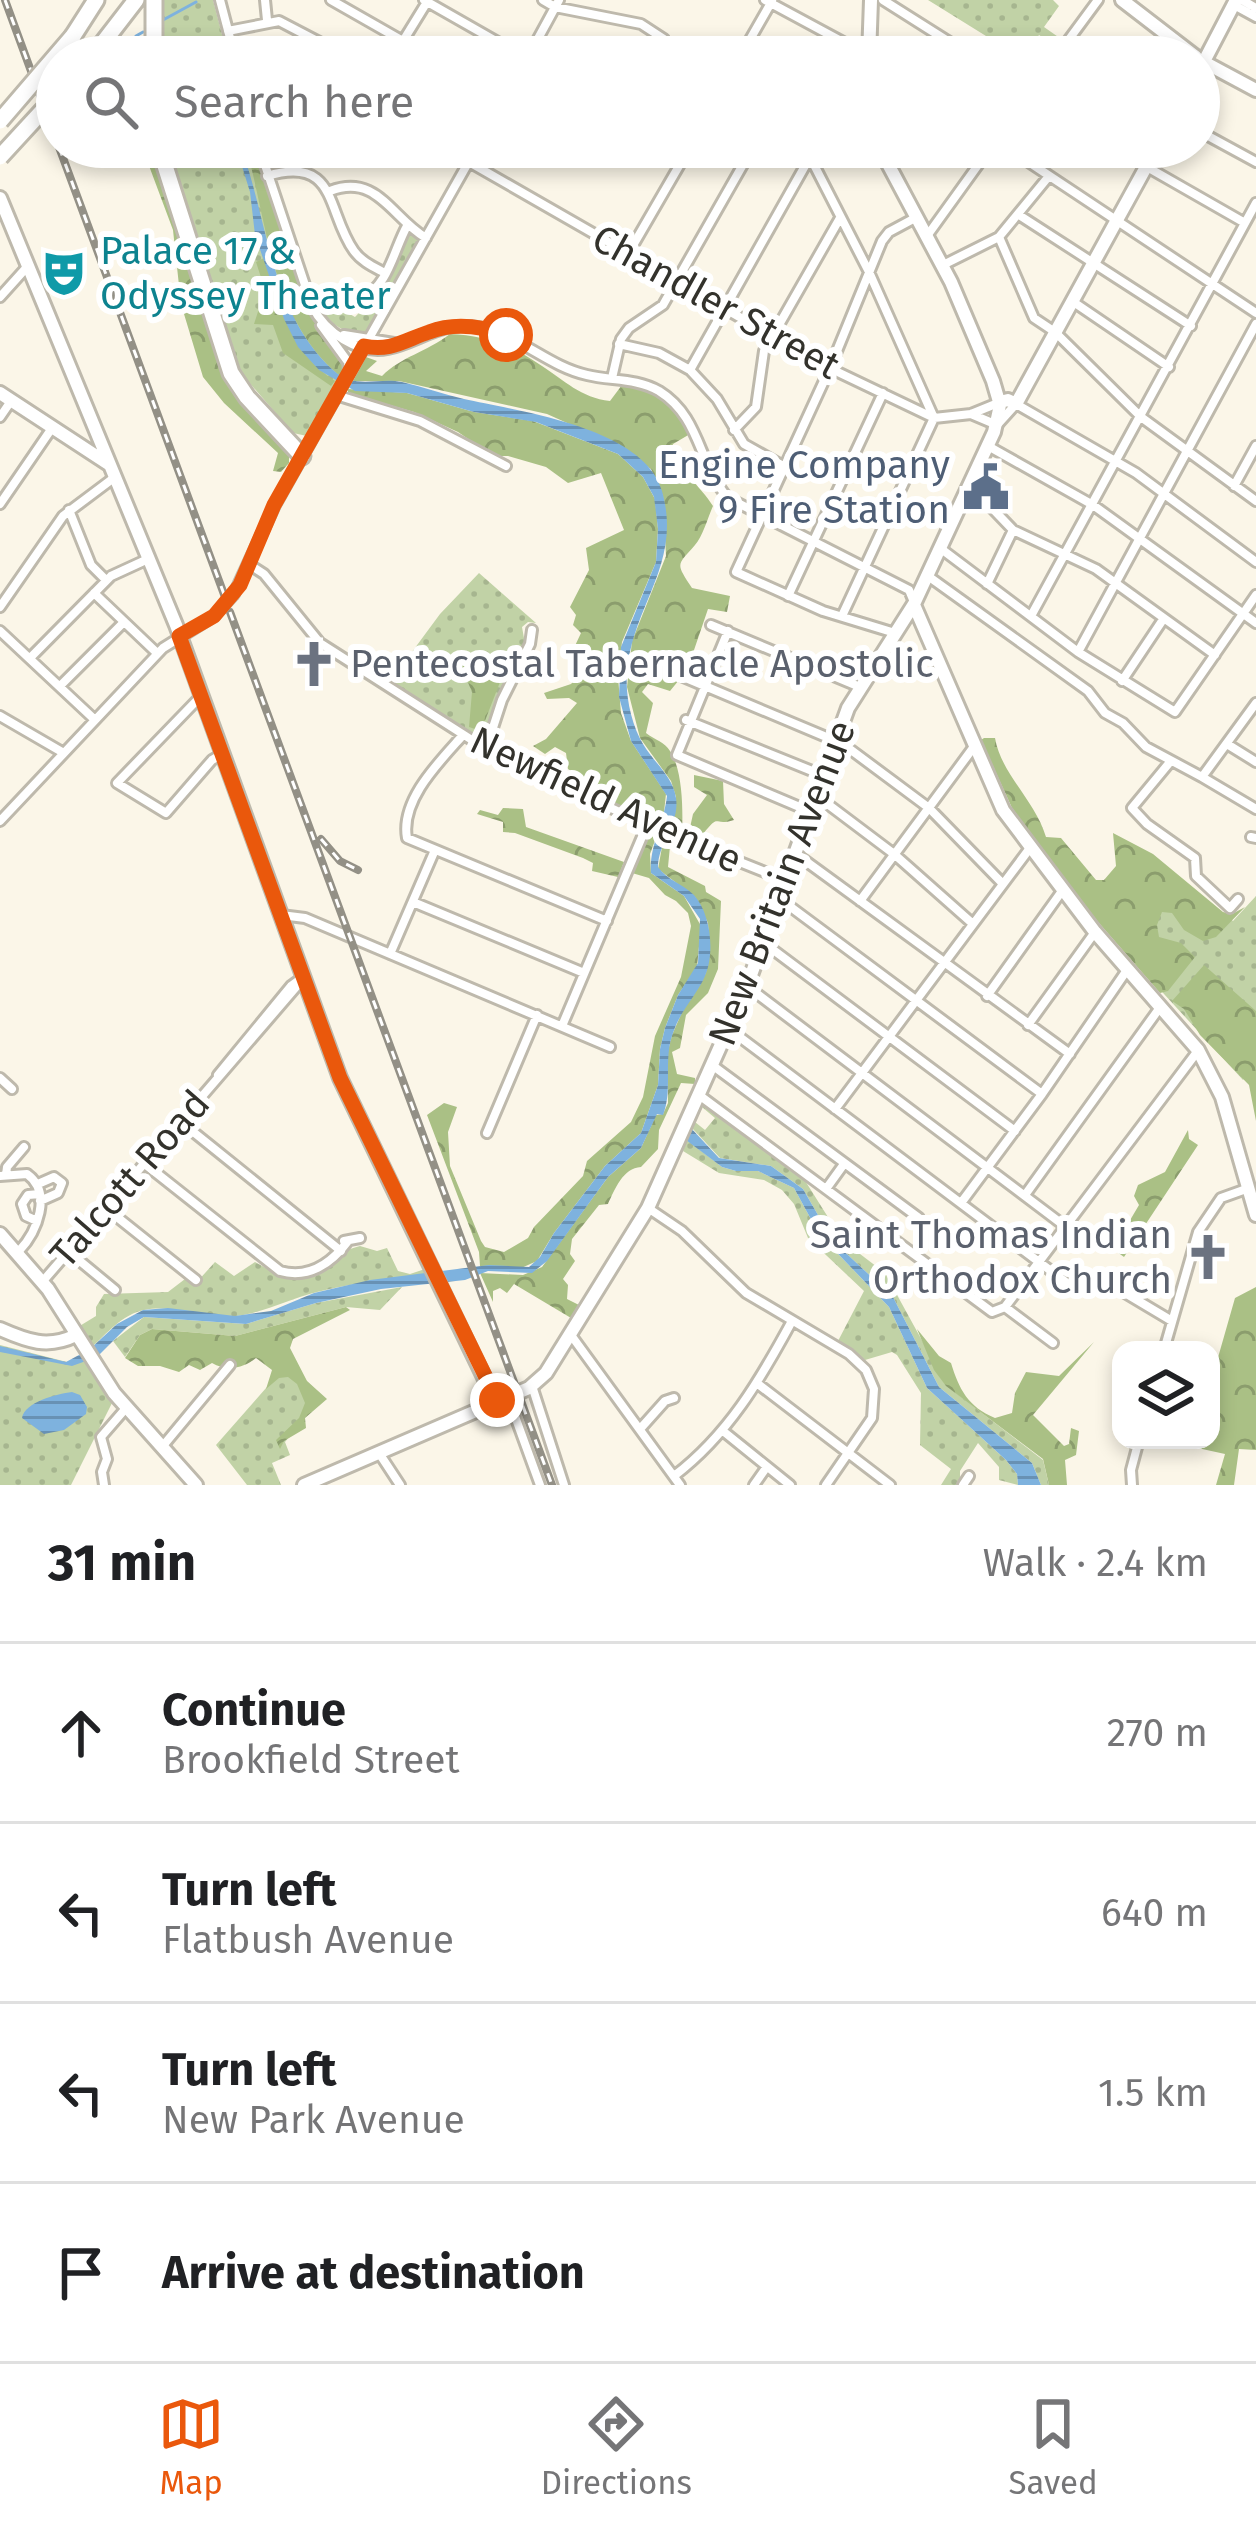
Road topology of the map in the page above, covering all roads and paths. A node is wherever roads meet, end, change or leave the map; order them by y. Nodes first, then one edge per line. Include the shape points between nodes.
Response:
1 (96, 0) edge
2 (136, 0) edge
3 (150, 0) edge
4 (220, 0) edge
5 (265, 0) edge
6 (331, 0) edge
7 (543, 0) edge
8 (872, 0) edge
9 (883, 0) edge
10 (1098, 0) edge
11 (426, 1) edge
12 (769, 1) edge
13 (1237, 2) edge
14 (1130, 3) edge
15 (557, 4) edge
16 (1256, 8) edge
17 (1256, 17) edge
18 (267, 20) junction
19 (228, 31) junction
20 (73, 36) edge
21 (108, 36) edge
22 (151, 36) edge
23 (229, 36) edge
24 (310, 36) edge
25 (395, 36) edge
26 (407, 36) edge
27 (488, 36) edge
28 (538, 36) edge
29 (659, 36) edge
30 (751, 36) edge
31 (833, 36) edge
32 (871, 36) edge
33 (940, 36) edge
34 (1071, 36) edge
35 (1169, 36) edge
36 (1216, 36) edge
37 (1220, 72) edge
38 (36, 79) edge
39 (1256, 90) edge
40 (36, 118) edge
41 (0, 121) edge
42 (1220, 143) edge
43 (0, 158) edge
44 (1256, 163) edge
45 (167, 168) edge
46 (265, 168) edge
47 (466, 168) edge
48 (479, 168) edge
49 (678, 168) edge
50 (741, 168) edge
51 (804, 168) edge
52 (816, 168) edge
53 (890, 168) edge
54 (977, 168) edge
55 (1037, 168) edge
56 (1145, 168) joint
57 (267, 176) junction
58 (1049, 176) junction
59 (330, 191) junction
60 (0, 198) edge
61 (1256, 202) edge
62 (1019, 215) junction
63 (840, 217) junction
64 (916, 218) junction
65 (1117, 220) junction
66 (1245, 223) junction
67 (407, 226) junction
68 (927, 236) junction
69 (999, 237) junction
70 (426, 238) junction
71 (628, 254) junction
72 (1094, 262) junction
73 (943, 265) junction
74 (28, 266) junction
75 (869, 272) junction
76 (385, 273) junction
77 (677, 282) junction
78 (1212, 284) junction
79 (0, 297) edge
80 (362, 298) dead end
81 (1072, 301) junction
82 (724, 309) junction
83 (1256, 313) edge
84 (318, 318) junction
85 (1256, 324) edge
86 (1191, 326) junction
87 (1055, 332) junction
88 (772, 336) junction
89 (365, 344) junction
90 (619, 344) junction
91 (1169, 367) junction
92 (830, 368) junction
93 (690, 370) junction
94 (346, 378) junction
95 (613, 378) junction
96 (883, 393) junction
97 (335, 395) junction
98 (6, 397) edge
99 (1000, 402) junction
100 (1016, 404) junction
101 (970, 414) junction
102 (0, 417) edge
103 (1142, 417) junction
104 (934, 418) junction
105 (997, 424) junction
106 (52, 428) junction
107 (734, 430) junction
108 (100, 441) junction
109 (988, 446) junction
110 (1256, 446) edge
111 (1187, 451) junction
112 (89, 452) junction
113 (303, 453) junction
114 (1117, 462) junction
115 (506, 466) dead end
116 (785, 467) junction
117 (113, 472) junction
118 (1234, 486) junction
119 (966, 492) junction
120 (1163, 496) junction
121 (1256, 501) edge
122 (0, 504) edge
123 (1093, 505) junction
124 (69, 510) junction
125 (761, 517) junction
126 (1013, 530) junction
127 (1140, 539) junction
128 (814, 542) junction
129 (940, 548) junction
130 (1065, 554) junction
131 (148, 559) junction
132 (1256, 562) edge
133 (249, 567) junction
134 (865, 570) junction
135 (928, 576) junction
136 (106, 580) junction
137 (987, 584) junction
138 (1115, 584) junction
139 (94, 592) junction
140 (1256, 595) edge
141 (788, 596) junction
142 (914, 604) junction
143 (0, 607) edge
144 (1243, 614) junction
145 (842, 616) junction
146 (1031, 616) junction
147 (1164, 618) junction
148 (124, 622) junction
149 (1256, 623) edge
150 (711, 625) dead end
151 (532, 630) dead end
152 (0, 631) edge
153 (728, 631) junction
154 (896, 633) junction
155 (179, 636) junction
156 (1078, 652) junction
157 (157, 653) junction
158 (1215, 656) junction
159 (31, 657) junction
160 (674, 673) dead end
161 (1122, 681) junction
162 (60, 686) junction
163 (705, 687) junction
164 (860, 687) junction
165 (201, 696) junction
166 (1256, 703) edge
167 (0, 716) edge
168 (94, 719) junction
169 (687, 721) junction
170 (463, 735) junction
171 (836, 741) junction
172 (1226, 744) junction
173 (973, 748) junction
174 (486, 749) junction
175 (62, 752) junction
176 (222, 754) junction
177 (1170, 761) junction
178 (1256, 762) edge
179 (824, 776) junction
180 (1202, 777) junction
181 (817, 796) junction
182 (928, 808) junction
183 (1256, 809) edge
184 (811, 812) junction
185 (0, 820) edge
186 (651, 826) junction
187 (1030, 848) junction
188 (435, 850) junction
189 (795, 853) junction
190 (894, 854) junction
191 (785, 880) junction
192 (1003, 884) junction
193 (1062, 891) junction
194 (779, 898) junction
195 (1238, 898) dead end
196 (860, 901) junction
197 (413, 902) junction
198 (281, 915) junction
199 (607, 921) junction
200 (974, 925) junction
201 (1095, 932) junction
202 (763, 942) junction
203 (390, 954) junction
204 (944, 964) junction
205 (1128, 968) junction
206 (584, 973) junction
207 (303, 978) junction
208 (746, 986) junction
209 (987, 996) junction
210 (916, 1001) junction
211 (1162, 1005) junction
212 (537, 1016) junction
213 (1028, 1025) junction
214 (562, 1026) junction
215 (728, 1028) junction
216 (889, 1037) junction
217 (610, 1047) dead end
218 (1198, 1051) junction
219 (1070, 1054) junction
220 (712, 1065) junction
221 (862, 1072) junction
222 (0, 1078) edge
223 (12, 1089) dead end
224 (699, 1094) junction
225 (1042, 1094) junction
226 (835, 1109) junction
227 (181, 1122) junction
228 (1015, 1131) junction
229 (487, 1133) dead end
230 (25, 1147) dead end
231 (145, 1164) junction
232 (844, 1164) junction
233 (988, 1166) junction
234 (3, 1175) edge
235 (1249, 1188) junction
236 (826, 1189) junction
237 (40, 1193) junction
238 (1025, 1195) junction
239 (961, 1203) junction
240 (107, 1208) junction
241 (648, 1208) junction
242 (1256, 1215) edge
243 (919, 1218) dead end
244 (37, 1220) junction
245 (1066, 1227) junction
246 (0, 1234) edge
247 (359, 1238) dead end
248 (348, 1241) junction
249 (330, 1242) junction
250 (19, 1251) junction
251 (341, 1251) junction
252 (69, 1252) junction
253 (1040, 1262) junction
254 (1100, 1279) dead end
255 (196, 1280) dead end
256 (43, 1281) junction
257 (1110, 1284) dead end
258 (115, 1290) dead end
259 (1005, 1307) junction
260 (792, 1321) junction
261 (1172, 1321) junction
262 (0, 1329) edge
263 (570, 1334) junction
264 (76, 1335) junction
265 (1166, 1341) edge
266 (1053, 1343) dead end
267 (230, 1365) dead end
268 (758, 1384) junction
269 (532, 1387) junction
270 (674, 1398) dead end
271 (502, 1400) junction
272 (127, 1407) junction
273 (640, 1429) junction
274 (723, 1431) junction
275 (162, 1447) junction
276 (1137, 1449) edge
277 (379, 1453) junction
278 (849, 1454) junction
279 (766, 1468) junction
280 (192, 1480) edge
281 (677, 1481) edge
282 (323, 1482) edge
283 (101, 1484) edge
284 (304, 1485) edge
285 (400, 1485) edge
286 (540, 1485) edge
287 (564, 1485) edge
288 (754, 1485) edge
289 (790, 1485) edge
290 (826, 1485) edge
291 (890, 1485) edge
292 (1132, 1485) edge

1 - 20 highway, bridge
2 - 21 highway
3 - 22 highway
4 - 19 street
5 - 18 street
6 - 25 street
7 - 15 street
8 - 32 main road
9 - 33 street
10 - 34 street
11 - 26 street
11 - 27 street
12 - 30 street
12 - 31 street
13 - 16 street
13 - 17 street
13 - 36 main road
14 - 35 main road
15 - 28 street
15 - 29 street
18 - 19 street
18 - 24 street
19 - 23 street
37 - 39 main road
38 - 41 highway, bridge
40 - 43 highway, bridge
42 - 44 street
45 - 113 highway via 231,373
46 - 57 street
47 - 70 street
48 - 71 street, Chandler Street
49 - 71 street
50 - 77 street
51 - 82 street
52 - 63 street
53 - 64 main road
54 - 68 street
55 - 58 street
56 - 65 main road
56 - 66 street
57 - 59 street via 305,173
57 - 84 street
58 - 62 street
58 - 65 street
59 - 67 street via 375,191
59 - 76 street via 352,248
60 - 74 main road
61 - 66 street
62 - 69 street
62 - 72 street
63 - 75 street
63 - 88 street
64 - 68 main road
64 - 75 street via 885,236
65 - 72 main road
65 - 78 street
66 - 78 street
67 - 70 street
67 - 76 street
68 - 73 main road
69 - 73 street
69 - 87 street via 1029,314
70 - 89 street
71 - 77 street, Chandler Street
72 - 81 main road
72 - 86 street
73 - 99 main road
74 - 79 street
74 - 108 main road
75 - 92 street
75 - 104 street
76 - 80 street
77 - 82 street, Chandler Street
77 - 90 street
78 - 83 street
78 - 86 street
81 - 87 main road
81 - 91 street
82 - 88 street, Chandler Street
82 - 93 street
84 - 89 street
84 - 94 street via 348,362
85 - 111 street
86 - 91 street
87 - 100 main road
87 - 103 street
88 - 92 street, Chandler Street
88 - 107 street via 759,400
89 - 94 street
89 - 95 street via 384,349 444,327 474,327 515,338 579,373
90 - 93 street
90 - 95 street
91 - 103 street
92 - 96 street, Chandler Street
92 - 116 street
93 - 107 street
94 - 97 street
95 - 125 street via 644,384 676,404 720,488
96 - 104 street, Chandler Street
96 - 128 street
97 - 113 street
97 - 115 street via 429,424
98 - 102 street
98 - 106 main road
99 - 100 main road
99 - 101 street
99 - 105 main road, New Britain Avenue
100 - 105 street
100 - 114 street
101 - 104 street
101 - 105 street
103 - 111 street
103 - 114 street
104 - 134 street
105 - 109 main road, New Britain Avenue
106 - 112 main road
106 - 122 street
107 - 116 street
108 - 112 main road
108 - 117 main road
109 - 119 main road, New Britain Avenue
109 - 123 street
110 - 118 street
111 - 118 street
111 - 120 street
112 - 117 main road
113 - 133 street
114 - 120 street
114 - 123 street
116 - 125 street
117 - 124 street
117 - 131 main road
118 - 121 street
119 - 126 street
119 - 129 main road, New Britain Avenue
120 - 127 street
120 - 132 street
123 - 127 street
123 - 130 street
124 - 136 street via 91,565
124 - 143 street
125 - 128 street
125 - 141 street via 736,572
126 - 130 street
126 - 137 street
127 - 138 street
127 - 144 street
128 - 134 street
128 - 141 street
129 - 135 main road, New Britain Avenue
129 - 137 street
130 - 138 street
130 - 146 street
131 - 136 street
131 - 155 main road
133 - 155 street, bridge via 214,616
133 - 170 street, Newfield Avenue via 320,644
134 - 142 street via 904,588
134 - 145 street
135 - 142 main road, New Britain Avenue
135 - 177 street
136 - 139 street
137 - 146 street
138 - 147 street
138 - 156 street
139 - 148 street
139 - 159 street
140 - 144 street
141 - 145 street
142 - 154 main road, New Britain Avenue
142 - 173 main road
144 - 149 street
144 - 158 street
145 - 154 street
146 - 156 street
147 - 158 street
147 - 161 street
148 - 157 street
148 - 162 street
150 - 153 street
151 - 174 street
152 - 159 street
153 - 163 street
153 - 164 street
154 - 164 main road, New Britain Avenue
155 - 157 street
155 - 165 main road
156 - 161 street
157 - 168 street
158 - 161 street via 1175,712
159 - 162 street
160 - 163 street
162 - 168 street
163 - 169 street
163 - 171 street
164 - 171 main road, New Britain Avenue
165 - 176 main road
165 - 176 street via 117,783 166,813
166 - 172 street
167 - 175 street
168 - 175 street
169 - 179 street
169 - 184 street via 677,755
170 - 174 street, Newfield Avenue
170 - 188 street via 425,779 406,825 407,838
171 - 179 main road, New Britain Avenue
171 - 182 street
172 - 178 street
172 - 180 street
173 - 182 street
173 - 187 main road
174 - 186 street, Newfield Avenue
175 - 185 street
176 - 198 main road
177 - 180 street
177 - 195 street via 1132,808 1195,858 1196,876 1220,900 1230,908
179 - 181 main road, New Britain Avenue
180 - 183 street
181 - 184 main road, New Britain Avenue
181 - 190 street
182 - 190 street
182 - 192 street
184 - 189 main road, New Britain Avenue
186 - 191 street, Newfield Avenue
186 - 199 street
187 - 192 street
187 - 193 main road
188 - 197 street
188 - 199 street
189 - 191 main road, New Britain Avenue
189 - 196 street
190 - 196 street
190 - 200 street
191 - 194 main road, New Britain Avenue
192 - 200 street
193 - 201 main road
193 - 209 street
194 - 202 main road, New Britain Avenue
194 - 210 street
196 - 204 street
197 - 203 street
197 - 206 street
198 - 203 street
198 - 207 main road
199 - 206 street
200 - 204 street
201 - 205 main road
201 - 213 street
202 - 208 main road, New Britain Avenue
202 - 216 street
203 - 212 street
204 - 209 street
204 - 210 street
205 - 211 main road
205 - 219 street
206 - 214 street
207 - 227 street, Talcott Road
207 - 271 main road via 340,1078 487,1387
208 - 215 main road, New Britain Avenue
208 - 221 street
209 - 213 street
210 - 216 street
210 - 225 street
211 - 218 main road
211 - 238 street
212 - 214 street
212 - 229 street
213 - 219 street
214 - 217 street
215 - 220 main road, New Britain Avenue
215 - 226 street
216 - 221 street
216 - 228 street
218 - 235 main road via 1225,1104
218 - 245 street
219 - 225 street
220 - 224 main road, New Britain Avenue
220 - 232 street
221 - 226 street
221 - 233 street
222 - 223 street
224 - 236 street
224 - 241 main road, New Britain Avenue
225 - 228 street
226 - 239 street
227 - 231 street, Talcott Road
227 - 249 street
228 - 233 street
230 - 234 street
231 - 240 street, Talcott Road
231 - 251 street via 280,1271 316,1270
232 - 236 street
232 - 243 street
233 - 238 street
233 - 239 street
234 - 237 street via 27,1174
235 - 242 main road
235 - 261 street via 1221,1198 1206,1218
236 - 259 street via 987,1311
237 - 244 street
237 - 244 street via 22,1204
238 - 245 street
239 - 253 street
240 - 252 street, Talcott Road
240 - 255 street
241 - 260 street via 746,1293
241 - 263 main road, New Britain Avenue
244 - 250 street
245 - 253 street
246 - 250 main road
247 - 248 street
248 - 249 street
248 - 251 street
249 - 251 street
250 - 256 main road
252 - 256 street, Talcott Road
252 - 258 street
253 - 254 street via 1071,1286
253 - 259 street
256 - 264 main road
257 - 261 street
259 - 266 street
260 - 268 street
260 - 278 street via 858,1360 872,1380 872,1418
261 - 265 street
262 - 264 main road via 37,1343
263 - 269 main road, New Britain Avenue
263 - 273 street
264 - 272 main road
267 - 275 street
268 - 274 street
268 - 278 street
269 - 271 main road
269 - 287 street
270 - 273 street
271 - 277 main road
271 - 286 street
272 - 275 main road
272 - 283 street via 101,1437
273 - 281 street
274 - 279 street
274 - 281 street
275 - 280 main road
276 - 292 street
277 - 282 main road
277 - 285 street
278 - 290 street
278 - 291 street
279 - 288 street
279 - 289 street
282 - 284 main road

